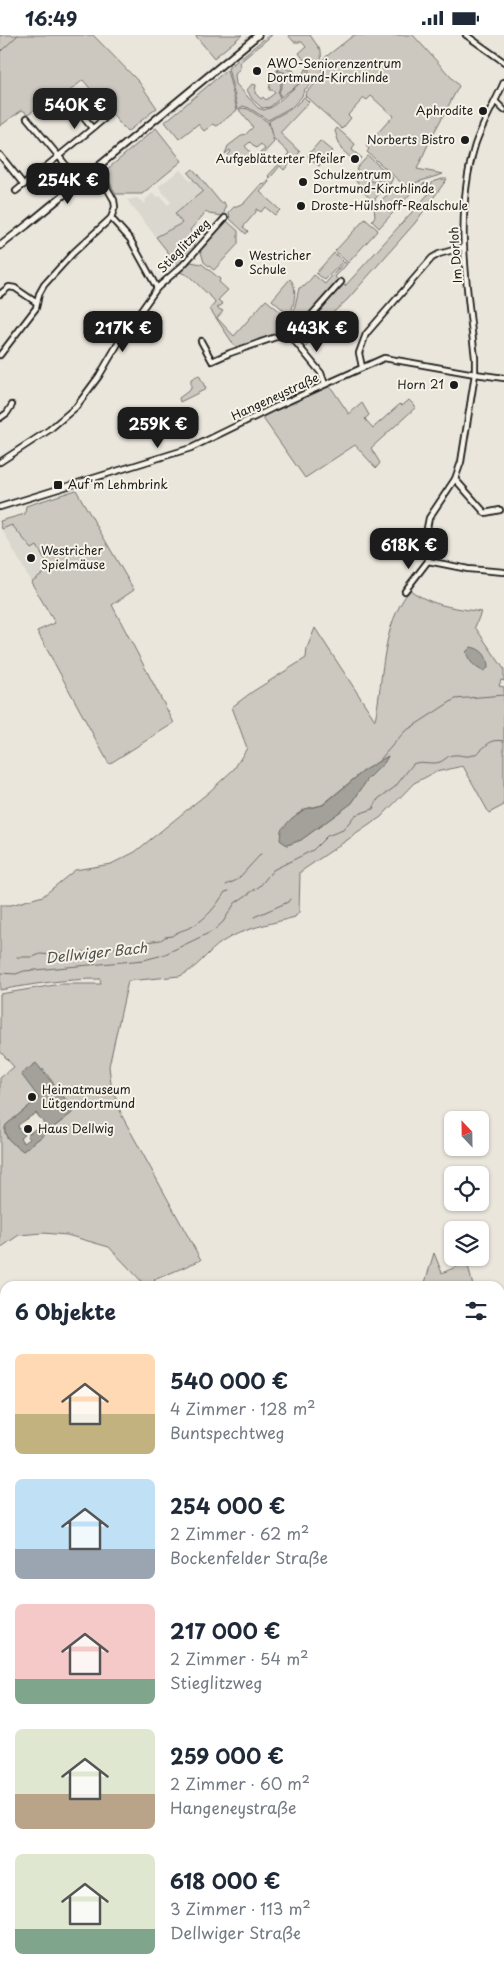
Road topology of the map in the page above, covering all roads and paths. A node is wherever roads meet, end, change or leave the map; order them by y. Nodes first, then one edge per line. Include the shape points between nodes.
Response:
1 (258, 35) edge
2 (466, 35) edge
3 (504, 62) edge
4 (504, 83) edge
5 (66, 96) dead end
6 (495, 101) junction
7 (504, 110) edge
8 (27, 118) dead end
9 (104, 119) dead end
10 (92, 128) junction
11 (0, 155) edge
12 (59, 156) junction
13 (96, 169) junction
14 (80, 182) junction
15 (24, 185) junction
16 (16, 191) dead end
17 (111, 218) junction
18 (225, 218) dead end
19 (0, 246) edge
20 (464, 247) junction
21 (340, 282) dead end
22 (158, 288) junction
23 (0, 294) edge
24 (37, 303) junction
25 (288, 333) junction
26 (201, 341) dead end
27 (0, 355) edge
28 (362, 367) junction
29 (475, 374) junction
30 (504, 377) edge
31 (326, 384) junction
32 (12, 405) dead end
33 (0, 418) edge
34 (0, 461) edge
35 (455, 479) junction
36 (0, 507) edge
37 (500, 510) dead end
38 (428, 561) junction
39 (504, 572) edge
40 (405, 591) dead end

1 - 13 main road
2 - 3 street
4 - 6 street, Im Dorloh
5 - 10 street
6 - 7 street
6 - 20 street, Im Dorloh via 471,164 463,210
8 - 12 street
9 - 10 street
10 - 12 street
11 - 15 street
12 - 14 street
12 - 15 street
13 - 14 main road
13 - 17 street via 114,200
14 - 19 main road
15 - 16 street
17 - 22 street, Stieglitzweg via 130,239
17 - 24 street via 48,281
18 - 22 street, Stieglitzweg
20 - 28 street via 432,259 366,334 359,353
20 - 29 street, Im Dorloh
21 - 25 street via 298,329
22 - 34 street, Stieglitzweg via 76,407 49,430
23 - 24 street via 9,287 15,288
24 - 27 street
25 - 26 street via 212,361
25 - 31 street via 321,373
28 - 29 street, Hangeneystraße via 391,358
28 - 31 street, Hangeneystraße
29 - 30 street, Hangeneystraße
29 - 35 street, Im Dorloh via 461,462
31 - 36 street, Hangeneystraße via 191,448
32 - 33 street
35 - 37 street via 485,513
35 - 38 street, Im Dorloh via 427,524
38 - 39 street
38 - 40 street

